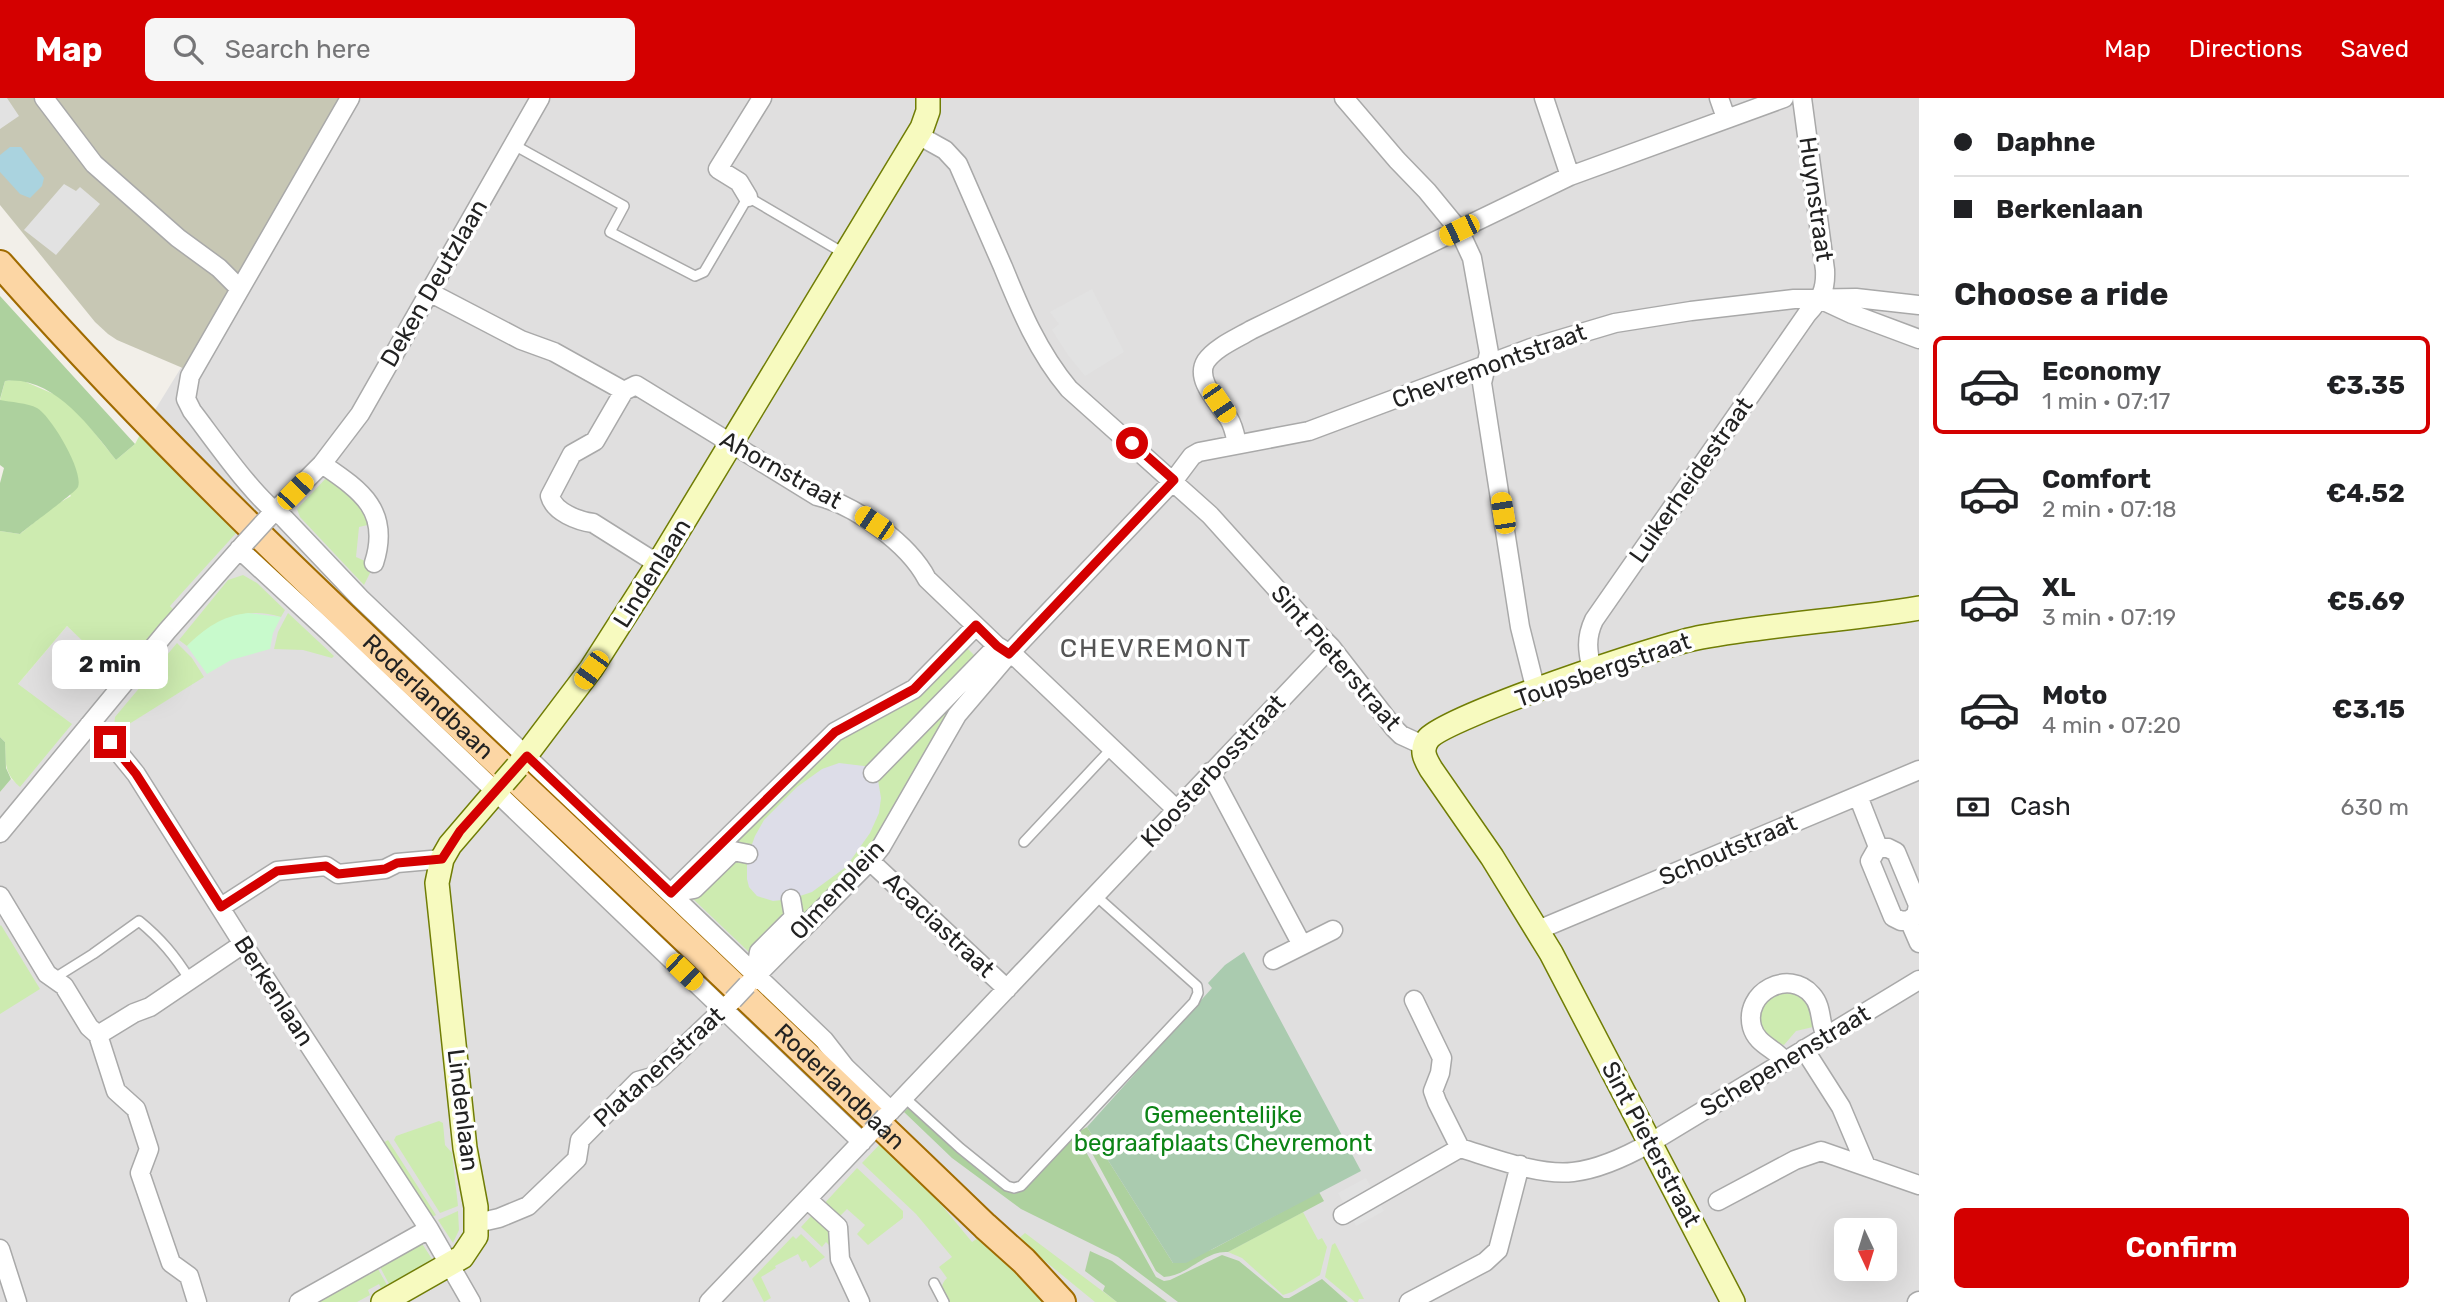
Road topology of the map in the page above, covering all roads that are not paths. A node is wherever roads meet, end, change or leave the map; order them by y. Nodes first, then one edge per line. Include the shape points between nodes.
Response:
1 (44, 98) edge
2 (351, 98) edge
3 (540, 98) edge
4 (762, 98) edge
5 (928, 98) edge
6 (1344, 98) edge
7 (1545, 98) edge
8 (1719, 98) edge
9 (1784, 98) edge
10 (1802, 98) edge
11 (1726, 118) junction
12 (918, 135) junction
13 (514, 145) junction
14 (1570, 176) junction
15 (743, 205) junction
16 (1459, 230) junction
17 (845, 254) junction
18 (0, 264) edge
19 (240, 289) junction
20 (429, 292) junction
21 (1821, 299) junction
22 (1919, 305) edge
23 (1919, 339) edge
24 (1486, 365) junction
25 (624, 391) junction
26 (731, 444) junction
27 (1237, 444) junction
28 (322, 464) junction
29 (1174, 480) junction
30 (271, 515) junction
31 (242, 546) junction
32 (374, 563) dead end
33 (658, 564) junction
34 (1919, 608) edge
35 (976, 625) junction
36 (1331, 647) junction
37 (1003, 650) junction
38 (1592, 672) junction
39 (1536, 691) junction
40 (89, 724) junction
41 (1424, 746) junction
42 (1112, 748) junction
43 (1919, 770) edge
44 (1210, 772) junction
45 (873, 773) dead end
46 (511, 774) junction
47 (1858, 796) junction
48 (1177, 810) junction
49 (0, 832) edge
50 (1024, 842) dead end
51 (1878, 847) junction
52 (748, 854) dead end
53 (442, 859) junction
54 (870, 861) junction
55 (671, 893) junction
56 (1095, 895) junction
57 (0, 896) edge
58 (791, 899) dead end
59 (221, 907) junction
60 (1909, 920) junction
61 (1333, 930) dead end
62 (1538, 930) junction
63 (1919, 943) edge
64 (243, 944) junction
65 (1302, 945) junction
66 (1273, 960) dead end
67 (53, 979) junction
68 (1919, 979) edge
69 (190, 980) junction
70 (751, 980) junction
71 (1007, 989) junction
72 (1414, 1000) dead end
73 (728, 1005) junction
74 (98, 1035) junction
75 (1826, 1036) junction
76 (1804, 1049) junction
77 (1784, 1061) junction
78 (905, 1098) junction
79 (888, 1114) junction
80 (867, 1136) junction
81 (1650, 1143) junction
82 (1460, 1148) junction
83 (1520, 1165) junction
84 (1866, 1166) junction
85 (1919, 1185) edge
86 (807, 1199) junction
87 (1718, 1201) dead end
88 (1343, 1215) dead end
89 (477, 1223) junction
90 (429, 1229) junction
91 (0, 1249) edge
92 (1024, 1261) junction
93 (450, 1264) junction
94 (934, 1283) dead end
95 (17, 1302) edge
96 (197, 1302) edge
97 (299, 1302) edge
98 (383, 1302) edge
99 (471, 1302) edge
100 (709, 1302) edge
101 (860, 1302) edge
102 (944, 1302) edge
103 (1062, 1302) edge
104 (1085, 1302) edge
105 (1409, 1302) edge
106 (1733, 1302) edge

1 - 19 street via 93,164
2 - 19 street
3 - 13 street, Deken Deutzlaan
4 - 15 street via 718,169 739,182
5 - 12 street, Lindenlaan via 928,115
6 - 16 street
7 - 14 street
8 - 11 street
9 - 11 street
10 - 21 street, Huynstraat via 1825,270
11 - 14 street
12 - 17 street, Lindenlaan
12 - 29 street, Sint Pieterstraat via 945,150 958,164 1024,317 1055,372
13 - 15 lane via 624,206 610,232 695,276 704,272
13 - 20 street, Deken Deutzlaan
14 - 16 street
15 - 17 lane
16 - 24 street via 1472,258 1489,353
16 - 27 street via 1251,330 1207,360 1205,381 1234,428
17 - 26 street, Lindenlaan
18 - 92 main road, Roderlandbaan via 161,439
19 - 30 street via 190,376 186,399
20 - 25 street, Ahornstraat
20 - 28 street, Deken Deutzlaan via 360,414
21 - 22 street, Chevremontstraat
21 - 23 street, Chevremontstraat
21 - 24 street, Chevremontstraat via 1615,323
21 - 38 street, Luikerheidestraat via 1594,620 1586,645
24 - 27 street, Chevremontstraat via 1309,431
24 - 39 street via 1482,383 1520,628
25 - 26 street, Ahornstraat via 636,385
25 - 33 street via 595,441 572,454 550,496 556,507 581,522 593,523
26 - 33 street, Lindenlaan
26 - 35 street, Ahornstraat via 880,528
27 - 29 street, Chevremontstraat via 1199,452
28 - 30 street, Deken Deutzlaan
28 - 32 street via 360,491 372,508 379,534
29 - 36 street, Sint Pieterstraat
29 - 37 street, Chevremontstraat
30 - 31 street, Deken Deutzlaan, bridge
30 - 46 street via 283,517 360,598
31 - 40 street, Deken Deutzlaan
31 - 46 street
33 - 46 street, Lindenlaan via 591,670
34 - 38 street, Toupsbergstraat via 1702,637
35 - 37 street, Ahornstraat
35 - 55 street via 914,689 835,732
36 - 41 street, Sint Pieterstraat via 1394,728
36 - 44 street, Kloosterbosstraat
37 - 42 street, Ahornstraat
37 - 45 street
37 - 54 street, Olmenplein via 957,715
38 - 39 street, Toupsbergstraat
39 - 41 street, Toupsbergstraat via 1451,725
40 - 49 street, Deken Deutzlaan
40 - 59 street, Berkenlaan via 124,757
41 - 62 street, Sint Pieterstraat via 1431,769
42 - 48 street, Ahornstraat
42 - 50 lane
43 - 47 street, Schoutstraat
44 - 48 street, Kloosterbosstraat
44 - 65 street
46 - 53 street, Lindenlaan via 460,831
46 - 55 street
46 - 73 street
47 - 51 street
47 - 62 street, Schoutstraat
48 - 56 street, Kloosterbosstraat
51 - 60 street via 1870,861 1893,917
51 - 60 street via 1896,852 1918,905
52 - 55 street via 733,851 694,889
53 - 59 street via 338,874 326,866 277,871
53 - 89 street, Lindenlaan via 437,883
54 - 70 street, Olmenplein
54 - 71 street, Acaciastraat
55 - 70 street
56 - 71 street, Kloosterbosstraat
56 - 78 lane via 1197,986 1194,1002 1158,1041 1021,1186 1014,1188 960,1148
57 - 67 street
58 - 70 street, Olmenplein via 794,917 759,952
59 - 64 street, Berkenlaan
60 - 63 street
61 - 65 street
62 - 81 street, Sint Pieterstraat
64 - 69 street
64 - 90 street, Berkenlaan
65 - 66 street
67 - 69 lane via 139,921 162,940
67 - 74 street via 64,986
68 - 75 street, Schepenenstraat
69 - 74 street
70 - 73 street, Platanenstraat, bridge
70 - 79 street via 824,1040
71 - 78 street, Kloosterbosstraat
72 - 82 street via 1442,1058 1433,1091
73 - 80 street
73 - 89 street, Platanenstraat via 652,1077 638,1081 580,1140 577,1159 528,1206
74 - 96 street via 116,1091 136,1109 149,1149 140,1173 171,1263 189,1276
75 - 76 street, Schepenenstraat
75 - 77 street via 1817,1003 1806,989 1789,983 1771,986 1753,1007 1752,1026 1761,1043
76 - 77 street, Schepenenstraat
76 - 84 street via 1841,1107
77 - 81 street, Schepenenstraat
78 - 79 street, Kloosterbosstraat
79 - 80 street, Kloosterbosstraat, bridge
80 - 86 street, Kloosterbosstraat
81 - 83 street, Schepenenstraat via 1590,1169 1551,1172
81 - 106 street, Sint Pieterstraat
82 - 83 street, Schepenenstraat
82 - 88 street
83 - 105 street via 1498,1250 1485,1262
84 - 85 street
84 - 87 street via 1821,1151 1808,1154
86 - 100 street, Kloosterbosstraat
86 - 101 street via 838,1227 840,1259
89 - 93 street via 470,1248
90 - 93 street, Berkenlaan
90 - 97 street
91 - 95 street
92 - 103 main road, Roderlandbaan
92 - 104 main road, Roderlandbaan
93 - 98 street
93 - 99 street, Berkenlaan
94 - 102 lane

